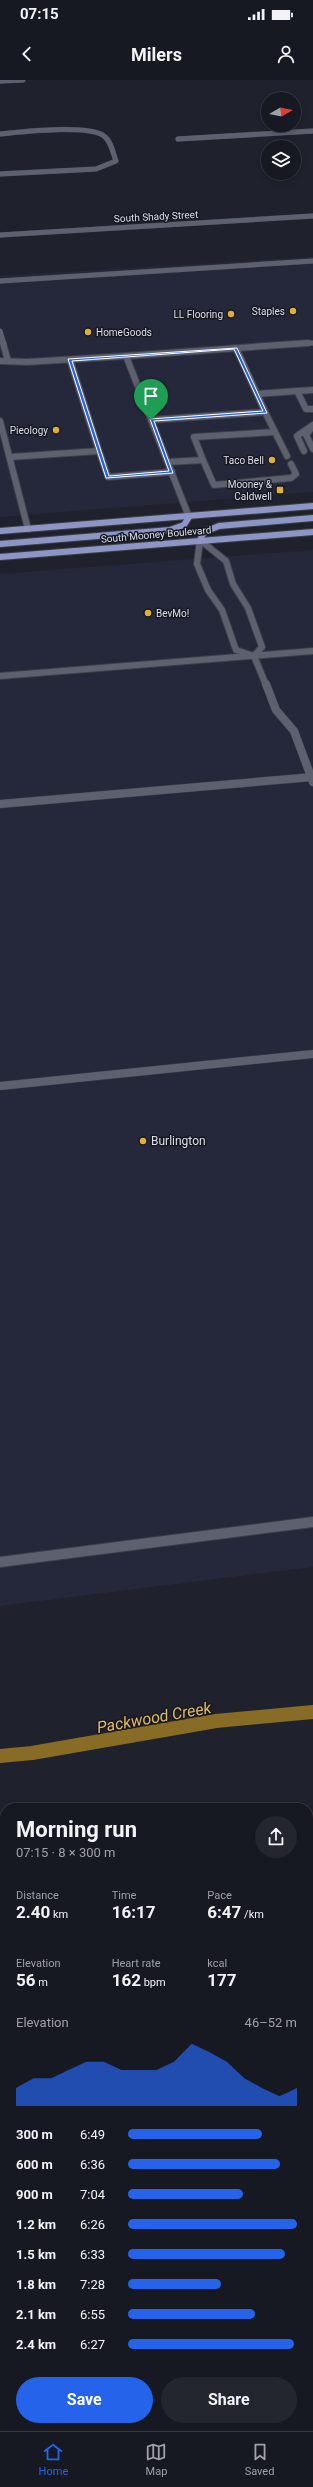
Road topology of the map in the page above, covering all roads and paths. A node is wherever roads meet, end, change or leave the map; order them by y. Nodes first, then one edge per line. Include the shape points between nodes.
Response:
1 (23, 80) edge
2 (0, 81) edge
3 (313, 131) edge
4 (0, 134) edge
5 (178, 138) dead end
6 (0, 174) edge
7 (313, 216) edge
8 (0, 235) edge
9 (313, 261) edge
10 (0, 281) edge
11 (0, 331) edge
12 (313, 343) edge
13 (236, 348) junction
14 (126, 356) junction
15 (70, 360) junction
16 (0, 361) edge
17 (8, 361) junction
18 (313, 390) edge
19 (297, 391) junction
20 (257, 394) junction
21 (313, 408) edge
22 (265, 412) junction
23 (151, 420) junction
24 (0, 421) edge
25 (313, 426) edge
26 (275, 432) junction
27 (313, 448) edge
28 (99, 451) junction
29 (304, 451) dead end
30 (287, 456) dead end
31 (10, 457) junction
32 (203, 460) junction
33 (168, 462) junction
34 (291, 464) dead end
35 (172, 472) junction
36 (313, 506) edge
37 (189, 517) junction
38 (313, 518) edge
39 (28, 529) junction
40 (0, 531) edge
41 (313, 532) edge
42 (200, 540) junction
43 (0, 544) edge
44 (0, 557) edge
45 (313, 651) edge
46 (254, 656) junction
47 (0, 676) edge
48 (312, 779) edge
49 (0, 804) edge
50 (313, 1054) edge
51 (0, 1086) edge
52 (313, 1522) edge
53 (0, 1562) edge

1 - 2 street
3 - 5 street
4 - 6 street via 69,130 99,132 105,136 116,161 96,168
7 - 8 street, South Shady Street
9 - 10 street
11 - 17 street
12 - 13 street
13 - 14 street
13 - 20 street
14 - 15 street
14 - 23 street
15 - 17 street
15 - 28 street
16 - 17 street
18 - 19 street
19 - 20 street
19 - 21 street via 306,409
20 - 22 street
22 - 23 street
22 - 26 street
23 - 33 street
24 - 31 street
25 - 27 street via 306,435
25 - 29 street via 297,436
26 - 30 street
26 - 32 street via 194,437
28 - 31 street
28 - 35 street via 108,477
31 - 39 street
32 - 33 street
32 - 34 street via 214,485 291,478 296,474
33 - 35 street
35 - 37 street
36 - 37 main road, South Mooney Boulevard
37 - 39 main road, South Mooney Boulevard
37 - 43 main road via 183,526 170,530
38 - 42 main road via 219,526 204,532
39 - 40 main road, South Mooney Boulevard
41 - 42 main road, South Mooney Boulevard
42 - 44 main road, South Mooney Boulevard
42 - 46 street via 197,564 208,590 222,610 236,650
42 - 46 street via 226,561 233,584 248,608 262,647
45 - 46 street
46 - 47 street
46 - 48 street via 276,710 294,731
48 - 49 street
50 - 51 street
52 - 53 street

